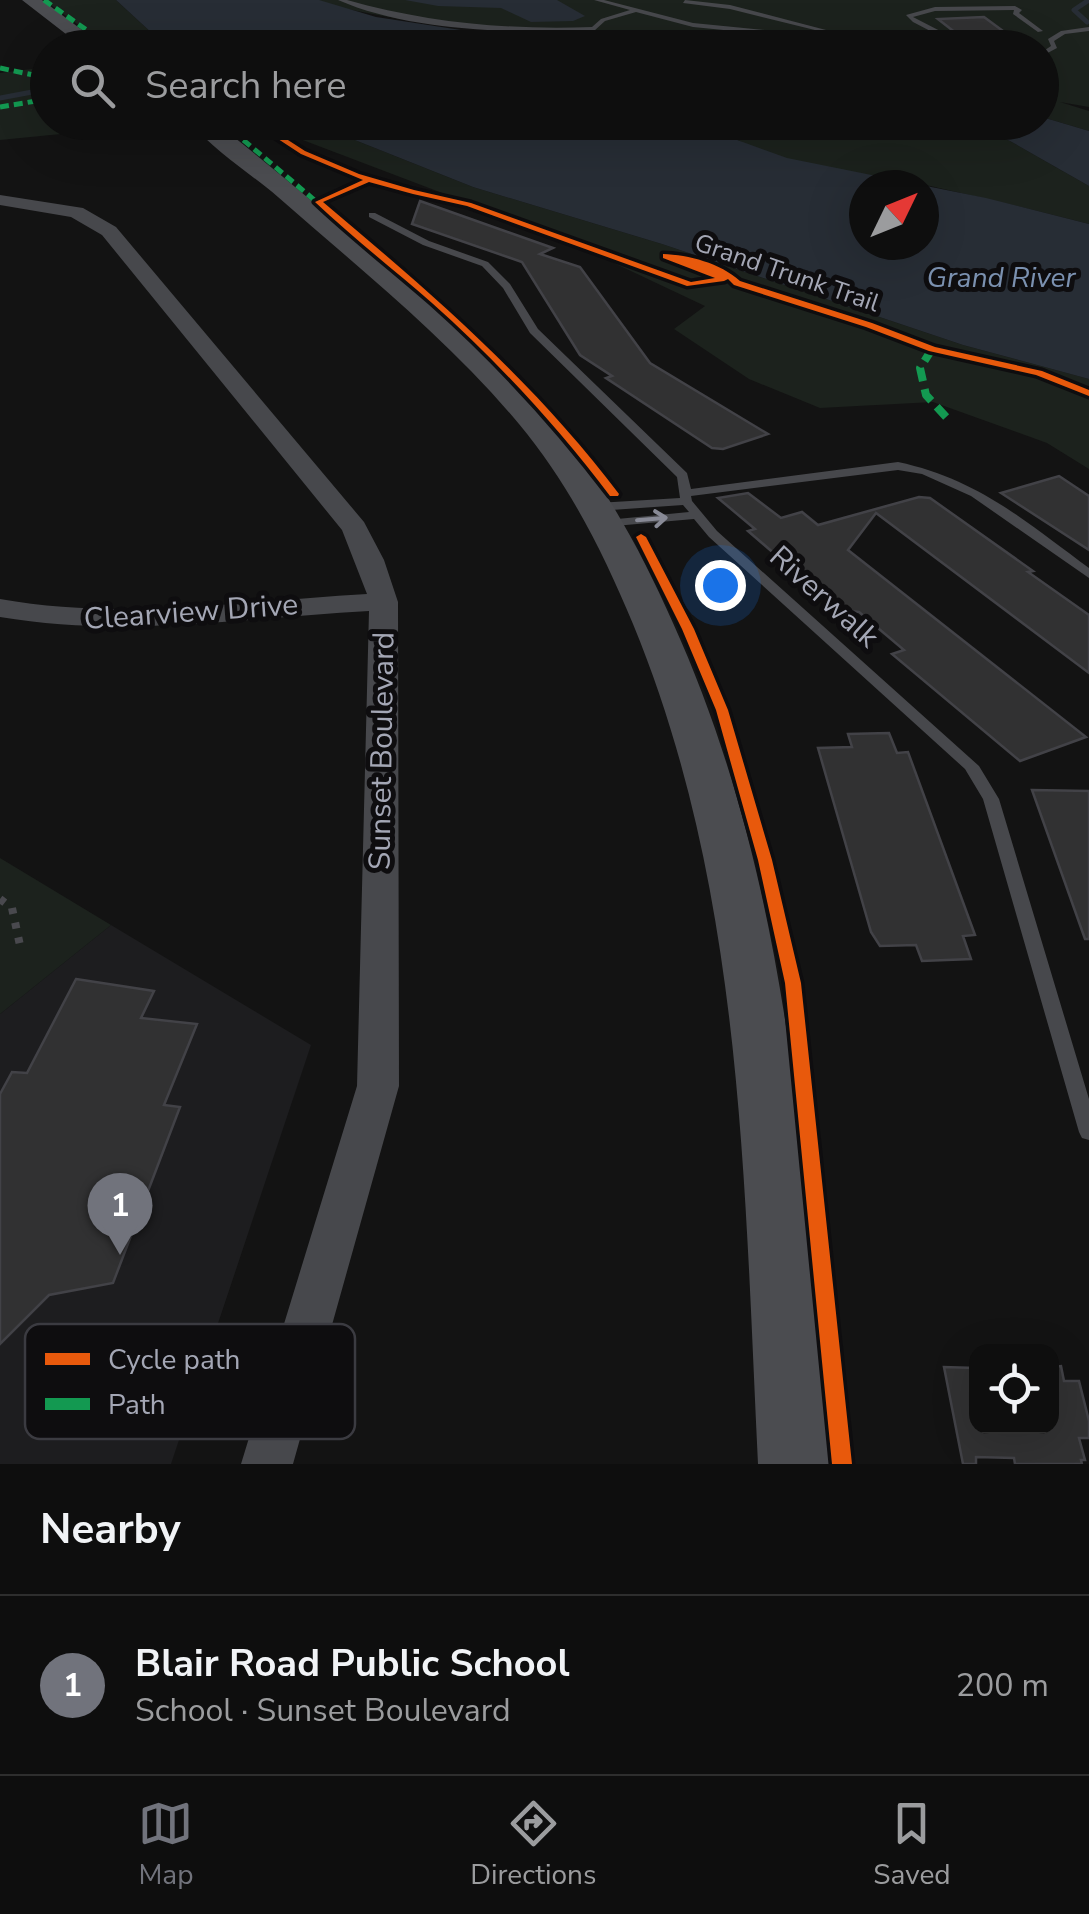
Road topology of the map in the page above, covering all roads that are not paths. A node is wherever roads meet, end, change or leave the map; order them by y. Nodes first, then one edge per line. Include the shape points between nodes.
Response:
1 (30, 0) edge
2 (341, 0) edge
3 (597, 0) edge
4 (685, 2) edge
5 (934, 4) edge
6 (637, 10) junction
7 (788, 12) dead end
8 (817, 27) junction
9 (1089, 28) edge
10 (72, 30) edge
11 (756, 30) edge
12 (834, 30) edge
13 (931, 30) edge
14 (1059, 34) edge
15 (224, 140) edge
16 (0, 200) edge
17 (372, 215) dead end
18 (686, 497) junction
19 (697, 515) junction
20 (602, 516) junction
21 (1089, 574) edge
22 (384, 602) junction
23 (0, 608) edge
24 (1089, 1132) edge
25 (308, 1324) edge
26 (274, 1439) edge
27 (267, 1464) edge
28 (794, 1464) edge

1 - 10 main road
2 - 6 lane via 407,18 558,29 594,30 603,20
3 - 6 lane
4 - 8 lane
5 - 9 lane via 1016,8 1038,29
5 - 13 lane via 908,16
6 - 11 lane via 693,25
7 - 8 lane
8 - 12 lane
9 - 14 lane
15 - 20 main road via 470,350 552,442
16 - 22 street, Sunset Boulevard via 76,212 109,231 354,528
17 - 18 lane, Riverwalk via 484,264 507,286 534,330 683,476
18 - 19 lane, Riverwalk
18 - 20 lane
18 - 21 lane via 898,466 923,469 952,478
20 -> 19 lane
19 - 24 lane, Riverwalk via 971,766 990,799
20 - 28 main road via 672,654 709,767 744,913 764,1048
22 - 23 street, Clearview Drive via 78,621
22 - 25 street, Sunset Boulevard via 378,1086
26 - 27 street, Sunset Boulevard

